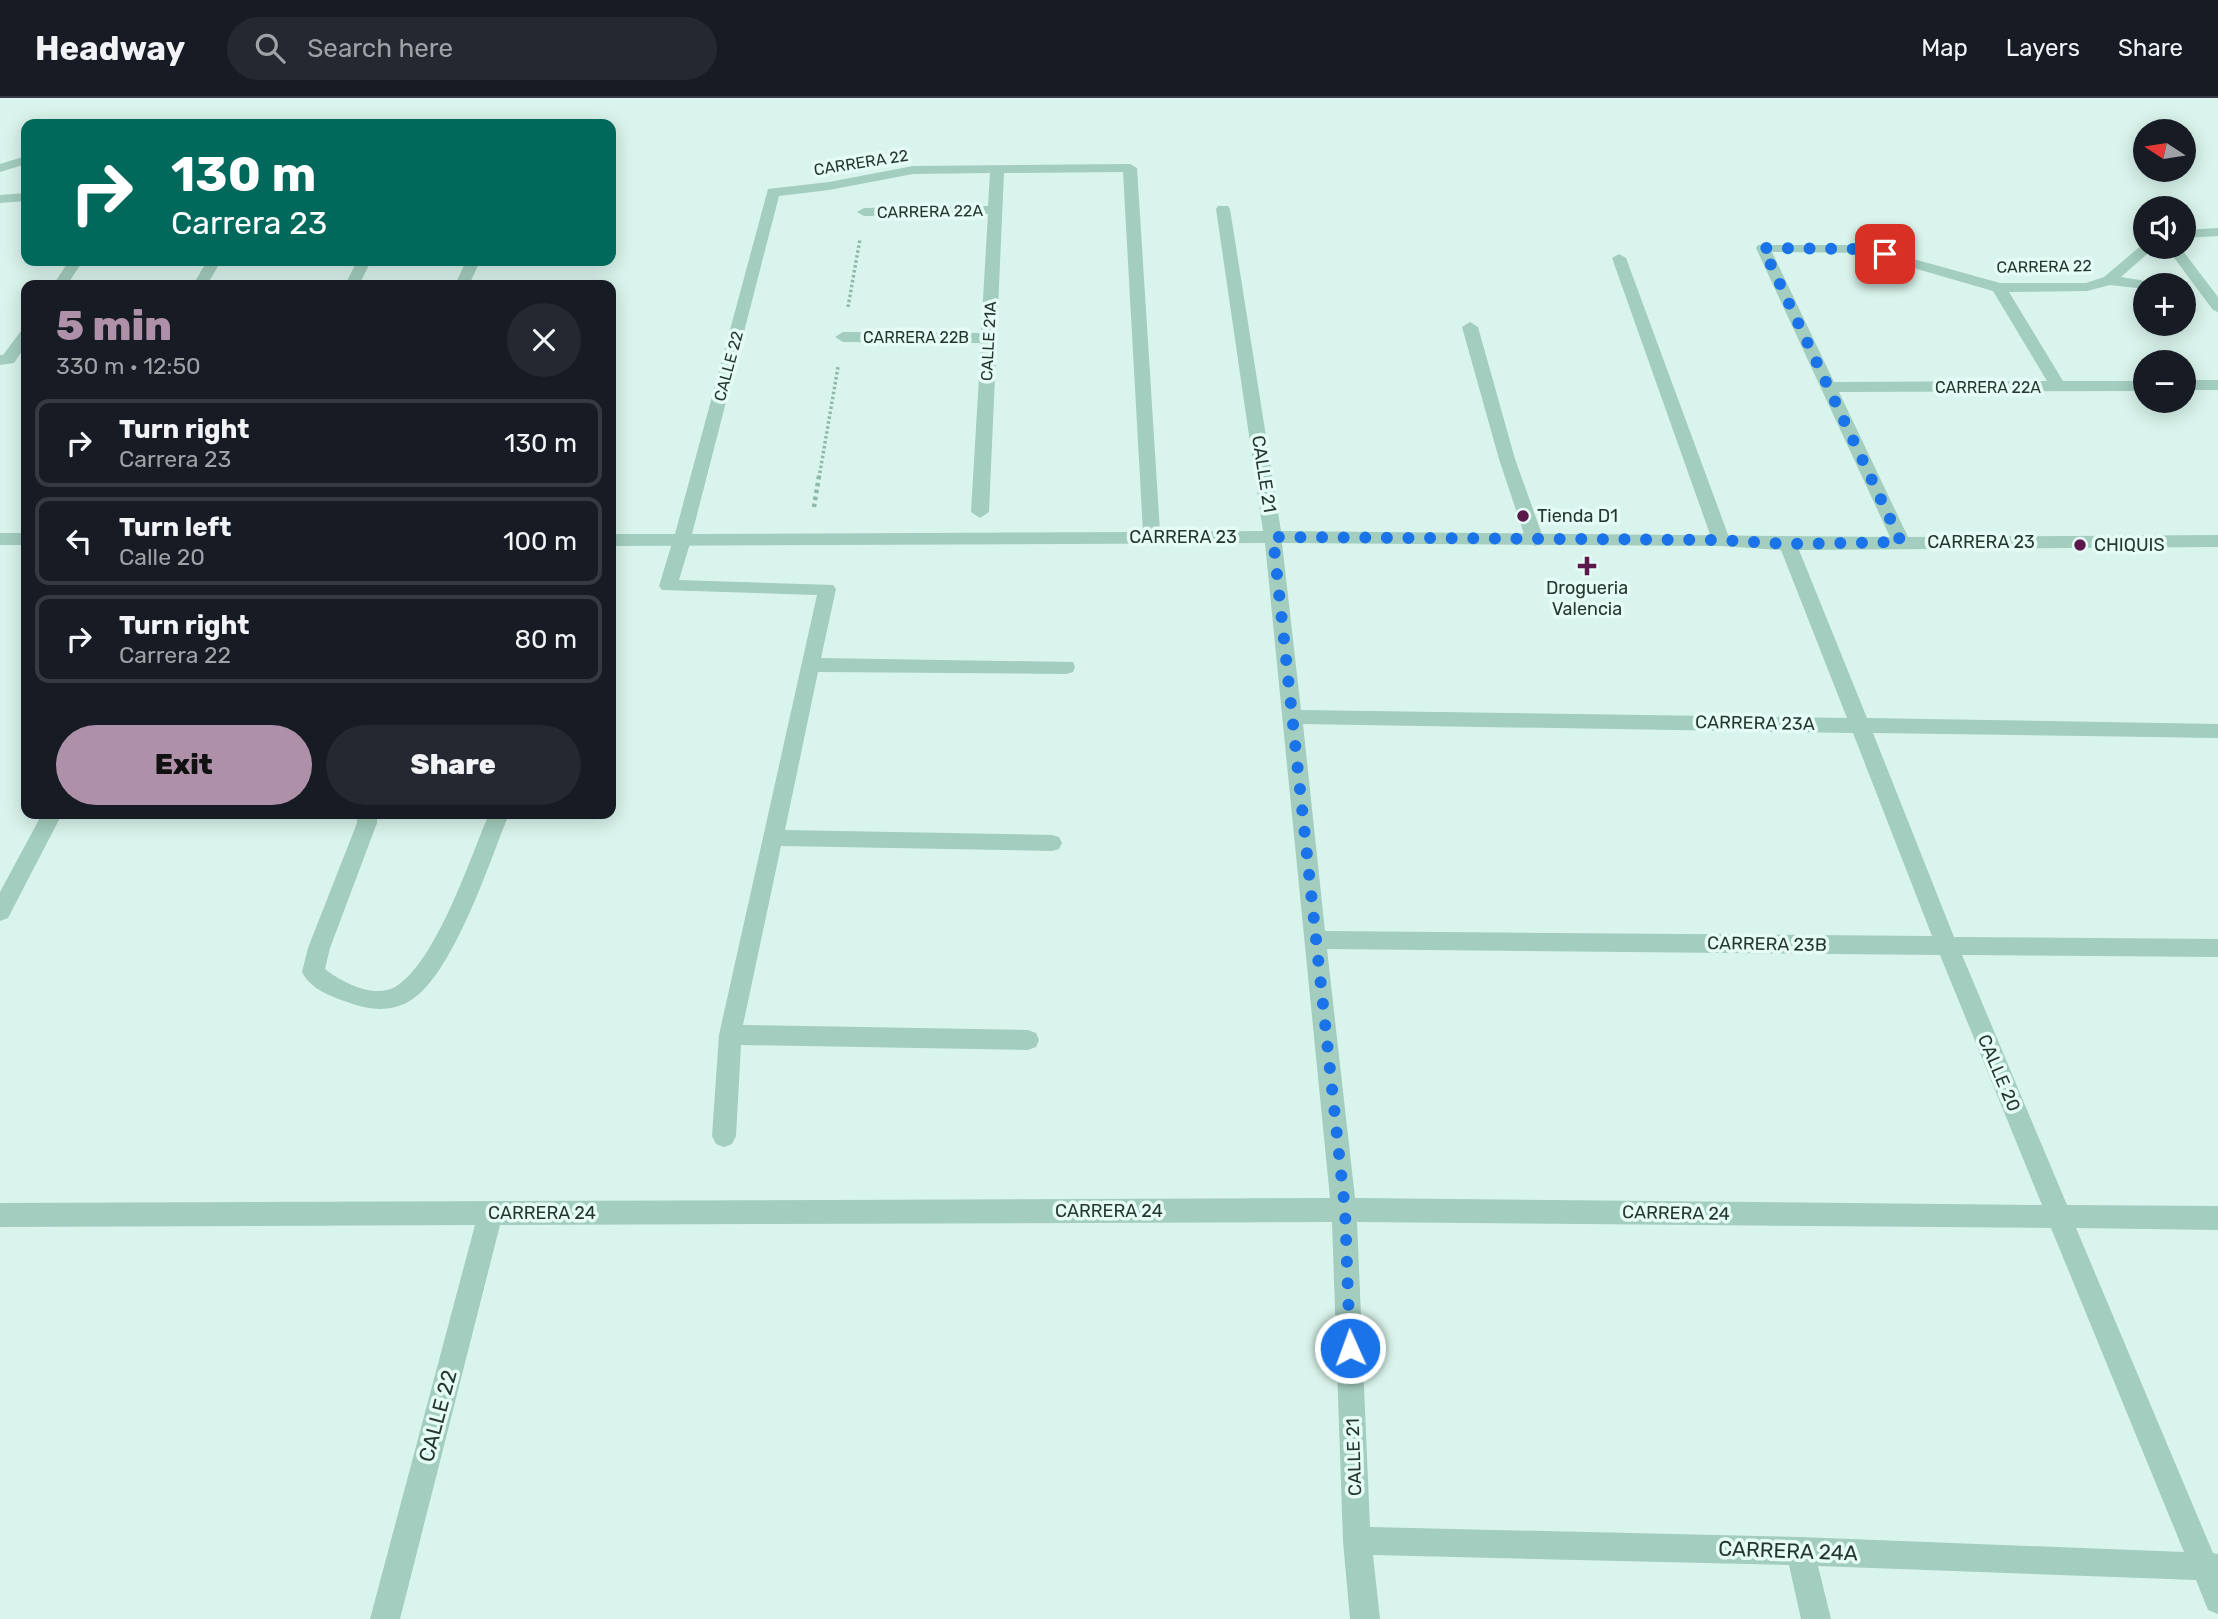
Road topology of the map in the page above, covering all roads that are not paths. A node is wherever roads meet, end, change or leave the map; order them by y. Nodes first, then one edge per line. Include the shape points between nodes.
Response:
1 (21, 162) edge
2 (0, 168) edge
3 (997, 170) junction
4 (773, 192) joint
5 (21, 197) edge
6 (0, 199) edge
7 (1223, 209) dead end
8 (995, 210) junction
9 (864, 212) dead end
10 (2218, 232) edge
11 (2196, 233) edge
12 (1619, 258) dead end
13 (2134, 259) edge
14 (2182, 259) edge
15 (2109, 280) junction
16 (2133, 283) edge
17 (1999, 288) junction
18 (2196, 294) edge
19 (2213, 300) edge
20 (1470, 327) dead end
21 (843, 337) dead end
22 (989, 338) junction
23 (21, 340) edge
24 (4, 360) edge
25 (2196, 385) edge
26 (2218, 385) edge
27 (2133, 386) edge
28 (1830, 387) junction
29 (2058, 387) junction
30 (981, 512) dead end
31 (1273, 537) junction
32 (1152, 538) junction
33 (0, 539) edge
34 (21, 539) edge
35 (616, 540) edge
36 (682, 540) junction
37 (1535, 540) junction
38 (1721, 540) junction
39 (2218, 541) edge
40 (1901, 542) junction
41 (1788, 544) junction
42 (810, 665) junction
43 (1066, 667) dead end
44 (1293, 717) junction
45 (1859, 724) junction
46 (2218, 732) edge
47 (49, 819) edge
48 (367, 819) edge
49 (497, 819) edge
50 (773, 838) junction
51 (1052, 843) dead end
52 (0, 912) edge
53 (1316, 940) junction
54 (1947, 946) junction
55 (2218, 948) edge
56 (730, 1035) junction
57 (1028, 1040) dead end
58 (724, 1136) dead end
59 (1345, 1210) junction
60 (491, 1213) junction
61 (0, 1215) edge
62 (2059, 1217) junction
63 (2218, 1218) edge
64 (1357, 1541) junction
65 (1800, 1551) junction
66 (2211, 1567) edge
67 (2218, 1600) edge
68 (385, 1619) edge
69 (1365, 1619) edge
70 (1816, 1619) edge

1 - 2 street
3 - 4 street, CARRERA 22 via 913,170
3 - 8 street, CALLE 21A
3 - 32 street, CARRERA 22 via 1130,168
4 - 36 street, CALLE 22
5 - 6 street
7 - 31 street, CALLE 21
8 - 9 street, CARRERA 22A
8 - 22 street, CALLE 21A
10 - 11 street
12 - 38 street
13 - 15 street, CARRERA 22
14 - 19 street
15 - 16 street
15 - 17 street, CARRERA 22 via 2087,287
17 - 28 street, CARRERA 22 via 1863,249 1763,248
17 - 29 street
18 - 19 street
20 - 37 street
21 - 22 street, CARRERA 22B
22 - 30 street, CALLE 21A
23 - 24 street
25 - 26 street
27 - 29 street, CARRERA 22A
28 - 29 street, CARRERA 22A
28 - 40 street
31 - 32 street, CARRERA 23
31 - 37 street, CARRERA 23
31 - 44 street, CALLE 21
32 - 36 street, CARRERA 23
33 - 34 street
35 - 36 street, CARRERA 23
36 - 42 street, CALLE 22 via 668,586 827,589
37 - 38 street, CARRERA 23
38 - 41 street, CARRERA 23
39 - 40 street, CARRERA 23
40 - 41 street, CARRERA 23
41 - 45 street, CALLE 20
42 - 43 street
42 - 50 street
44 - 45 street, CARRERA 23A
44 - 53 street, CALLE 21
45 - 46 street, CARRERA 23A
45 - 54 street, CALLE 20
47 - 52 street
48 - 49 street via 313,972 327,986 372,1001 401,995 421,978 444,943
50 - 51 street
50 - 56 street
53 - 54 street, CARRERA 23B
53 - 59 street, CALLE 21
54 - 55 street, CARRERA 23B
54 - 62 street, CALLE 20
56 - 57 street
56 - 58 street
59 - 60 street, CARRERA 24
59 - 62 street, CARRERA 24
59 - 64 street, CALLE 21
60 - 61 street, CARRERA 24
60 - 68 street, CALLE 22
62 - 63 street, CARRERA 24
62 - 66 street, CALLE 20
64 - 65 street, CARRERA 24A
64 - 69 street, CALLE 21
65 - 66 street, CARRERA 24A
65 - 70 street
66 - 67 street, CALLE 20

